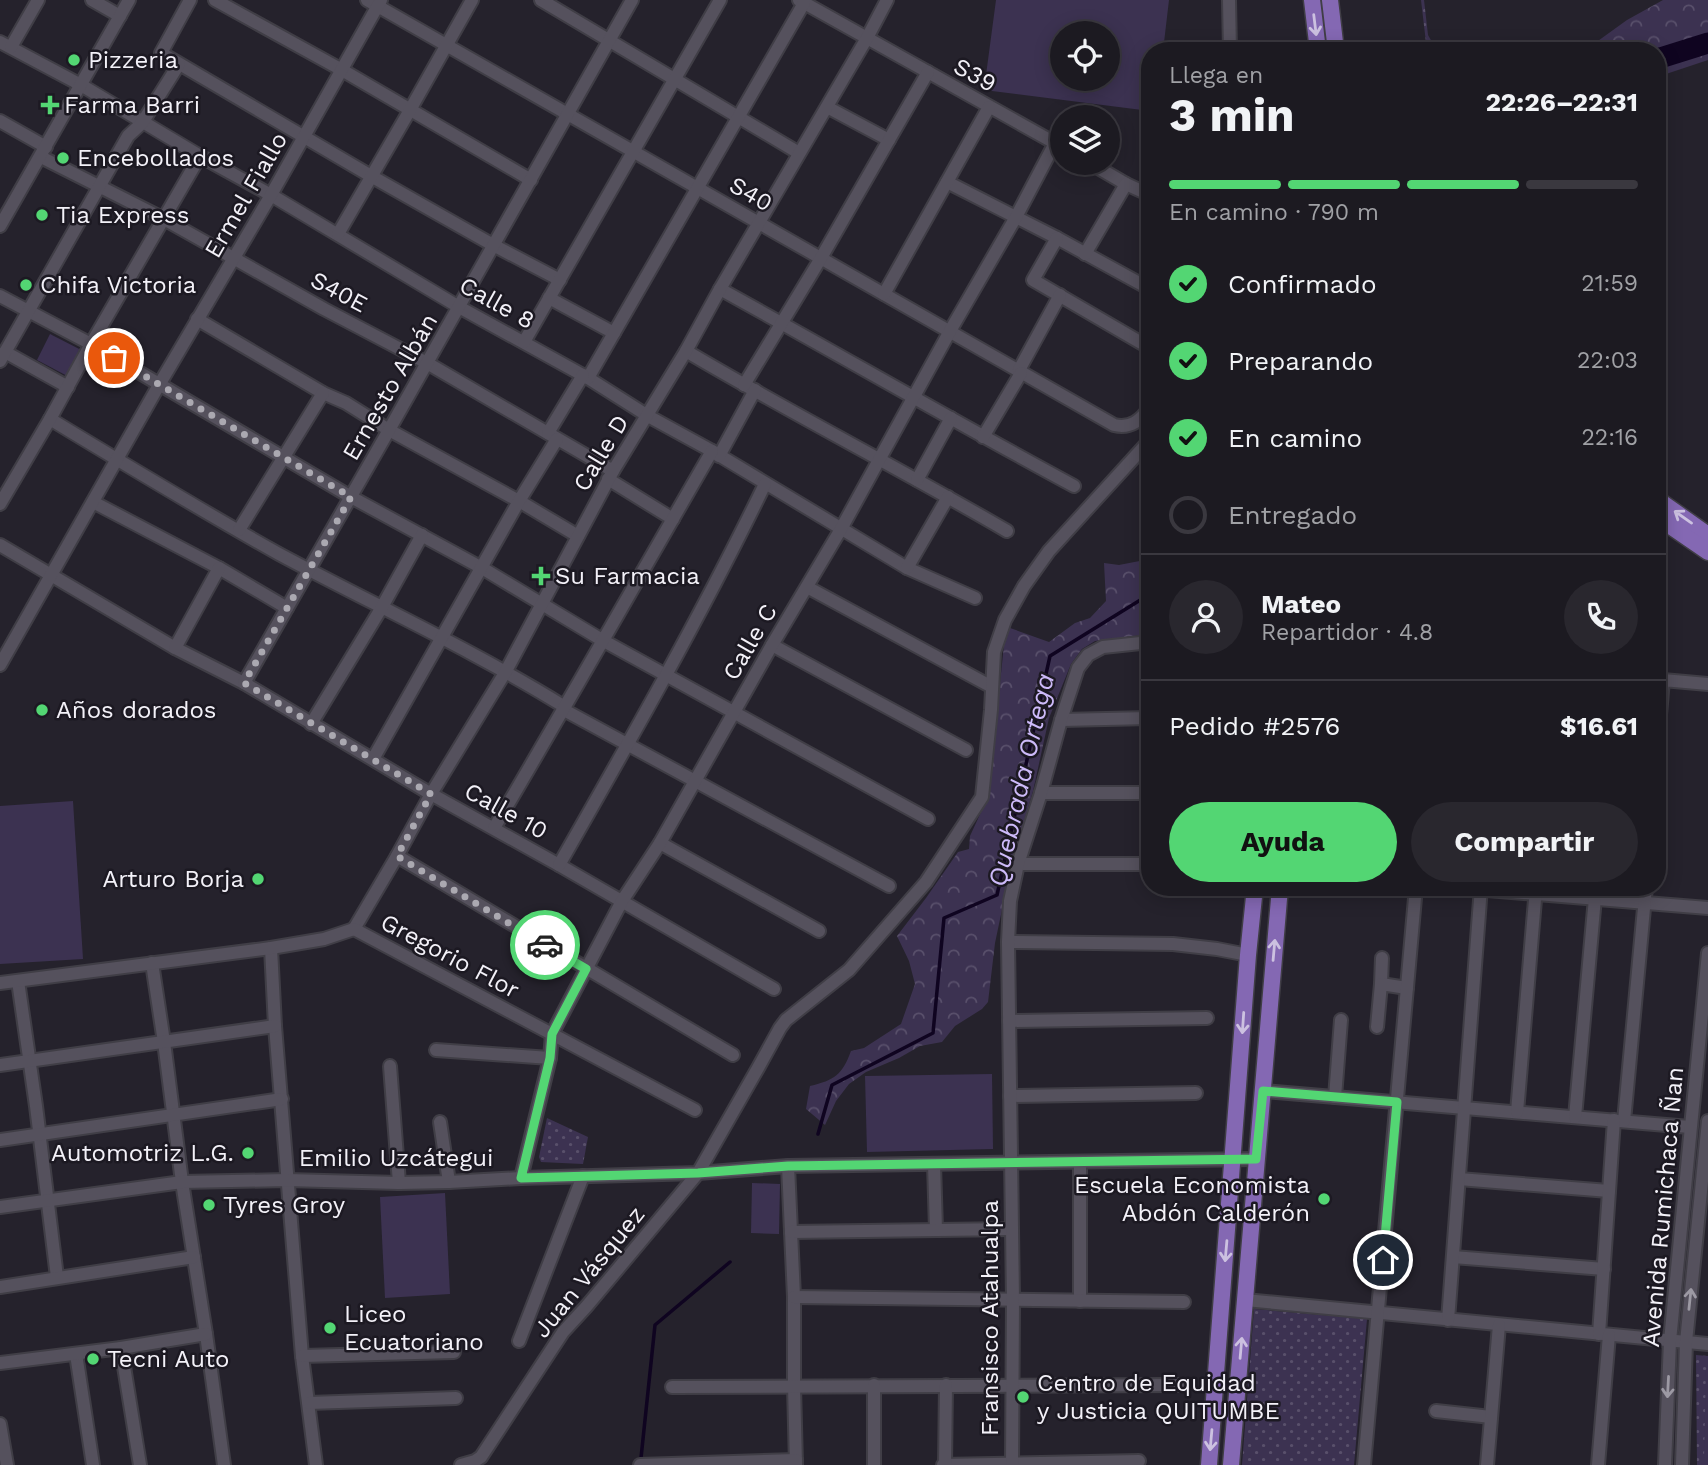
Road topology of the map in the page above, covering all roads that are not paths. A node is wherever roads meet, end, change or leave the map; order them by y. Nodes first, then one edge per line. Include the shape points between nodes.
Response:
1 (37, 0) edge
2 (92, 0) edge
3 (129, 0) edge
4 (190, 0) edge
5 (215, 0) edge
6 (472, 0) edge
7 (541, 0) edge
8 (632, 0) edge
9 (720, 0) edge
10 (887, 0) edge
11 (1229, 0) edge
12 (1312, 0) edge
13 (1330, 0) edge
14 (801, 1) edge
15 (375, 2) edge
16 (120, 16) junction
17 (867, 38) junction
18 (610, 40) junction
19 (1230, 42) edge
20 (1317, 42) edge
21 (1335, 42) edge
22 (3, 45) edge
23 (447, 45) junction
24 (179, 64) junction
25 (342, 70) junction
26 (928, 72) junction
27 (675, 79) junction
28 (82, 85) junction
29 (827, 107) junction
30 (989, 107) junction
31 (410, 110) junction
32 (568, 114) junction
33 (738, 117) junction
34 (0, 121) edge
35 (142, 122) junction
36 (304, 137) junction
37 (890, 139) junction
38 (1050, 140) edge
39 (44, 152) junction
40 (633, 152) junction
41 (799, 153) junction
42 (200, 156) junction
43 (1050, 160) edge
44 (1111, 175) edge
45 (371, 176) junction
46 (531, 180) junction
47 (947, 182) junction
48 (1126, 184) junction
49 (100, 187) junction
50 (697, 188) junction
51 (1141, 191) edge
52 (271, 195) junction
53 (5, 208) edge
54 (1016, 218) junction
55 (164, 219) junction
56 (758, 223) junction
57 (0, 226) edge
58 (338, 234) junction
59 (1056, 238) junction
60 (493, 245) junction
61 (1085, 254) junction
62 (233, 258) junction
63 (821, 258) junction
64 (559, 280) junction
65 (1141, 284) edge
66 (720, 289) junction
67 (884, 294) junction
68 (1060, 295) junction
69 (0, 296) edge
70 (549, 298) junction
71 (459, 307) junction
72 (27, 311) junction
73 (197, 319) junction
74 (782, 323) junction
75 (950, 331) junction
76 (614, 332) junction
77 (524, 342) junction
78 (1141, 343) edge
79 (91, 344) junction
80 (687, 351) junction
81 (2, 357) edge
82 (427, 363) junction
83 (1020, 372) junction
84 (585, 376) junction
85 (159, 385) junction
86 (68, 387) junction
87 (750, 388) junction
88 (323, 393) junction
89 (915, 397) junction
90 (648, 416) junction
91 (951, 418) junction
92 (50, 419) junction
93 (1141, 419) edge
94 (389, 430) junction
95 (553, 436) junction
96 (983, 437) junction
97 (1141, 450) edge
98 (715, 453) junction
99 (284, 458) junction
100 (879, 459) junction
101 (117, 460) junction
102 (611, 475) junction
103 (917, 480) junction
104 (765, 484) junction
105 (1074, 486) dead end
106 (351, 497) junction
107 (948, 497) junction
108 (519, 501) junction
109 (93, 502) junction
110 (0, 504) edge
111 (1666, 505) edge
112 (673, 519) junction
113 (1666, 523) edge
114 (842, 529) junction
115 (239, 530) junction
116 (1007, 531) dead end
117 (422, 535) junction
118 (1708, 535) edge
119 (578, 536) junction
120 (0, 545) edge
121 (1708, 552) edge
122 (219, 568) junction
123 (309, 568) junction
124 (482, 568) junction
125 (907, 568) junction
126 (50, 575) junction
127 (807, 587) junction
128 (975, 598) dead end
129 (541, 604) junction
130 (382, 607) junction
131 (287, 608) junction
132 (0, 637) edge
133 (443, 638) junction
134 (602, 640) junction
135 (1141, 643) edge
136 (12, 644) junction
137 (772, 645) junction
138 (175, 648) junction
139 (0, 666) edge
140 (506, 671) junction
141 (667, 676) junction
142 (1666, 680) edge
143 (244, 683) junction
144 (1708, 684) edge
145 (992, 687) junction
146 (564, 708) junction
147 (733, 713) junction
148 (1141, 718) edge
149 (1060, 720) junction
150 (311, 724) junction
151 (628, 745) junction
152 (966, 750) dead end
153 (373, 759) junction
154 (695, 781) junction
155 (1041, 793) junction
156 (1141, 793) edge
157 (431, 794) junction
158 (928, 819) dead end
159 (494, 828) junction
160 (660, 843) junction
161 (397, 856) junction
162 (1018, 864) junction
163 (1141, 864) edge
164 (559, 865) junction
165 (889, 886) dead end
166 (1254, 896) edge
167 (1279, 896) edge
168 (1415, 896) edge
169 (1480, 896) edge
170 (1536, 896) edge
171 (1596, 896) edge
172 (1610, 896) edge
173 (1645, 896) edge
174 (622, 901) junction
175 (1644, 903) junction
176 (1708, 908) edge
177 (354, 929) junction
178 (819, 931) dead end
179 (1008, 942) junction
180 (271, 948) junction
181 (1708, 953) edge
182 (1248, 954) junction
183 (1382, 958) dead end
184 (152, 964) junction
185 (586, 969) junction
186 (18, 981) junction
187 (0, 983) edge
188 (1381, 984) junction
189 (1407, 988) junction
190 (774, 989) dead end
191 (1207, 1018) dead end
192 (1341, 1020) dead end
193 (1009, 1021) junction
194 (275, 1026) junction
195 (1377, 1027) dead end
196 (552, 1034) junction
197 (164, 1042) junction
198 (436, 1050) dead end
199 (733, 1055) dead end
200 (550, 1058) junction
201 (30, 1061) junction
202 (0, 1066) edge
203 (390, 1066) dead end
204 (1263, 1091) junction
205 (1196, 1093) dead end
206 (1010, 1096) junction
207 (1335, 1097) junction
208 (282, 1098) junction
209 (1397, 1102) junction
210 (1464, 1108) junction
211 (695, 1110) dead end
212 (1517, 1112) junction
213 (174, 1114) junction
214 (1575, 1117) junction
215 (1619, 1121) junction
216 (1708, 1121) edge
217 (440, 1122) dead end
218 (1690, 1127) junction
219 (1708, 1128) edge
220 (39, 1134) junction
221 (0, 1140) edge
222 (1234, 1158) junction
223 (1256, 1159) junction
224 (1010, 1162) junction
225 (1080, 1162) junction
226 (934, 1164) junction
227 (788, 1166) junction
228 (698, 1173) junction
229 (583, 1176) junction
230 (521, 1178) junction
231 (1459, 1179) junction
232 (288, 1180) junction
233 (182, 1182) junction
234 (449, 1182) junction
235 (399, 1183) junction
236 (1609, 1191) junction
237 (47, 1199) junction
238 (0, 1206) edge
239 (1012, 1229) junction
240 (936, 1230) junction
241 (791, 1232) junction
242 (194, 1257) junction
243 (1453, 1257) junction
244 (1604, 1269) junction
245 (57, 1278) junction
246 (0, 1287) edge
247 (794, 1297) junction
248 (1013, 1300) junction
249 (1245, 1300) junction
250 (1080, 1301) junction
251 (1184, 1303) dead end
252 (1378, 1313) junction
253 (1448, 1320) junction
254 (1499, 1325) junction
255 (206, 1334) junction
256 (1604, 1334) junction
257 (519, 1341) dead end
258 (1670, 1341) junction
259 (1686, 1342) junction
260 (1708, 1344) edge
261 (121, 1348) junction
262 (454, 1352) dead end
263 (76, 1354) junction
264 (302, 1356) junction
265 (0, 1363) edge
266 (874, 1385) junction
267 (946, 1385) junction
268 (1012, 1385) junction
269 (1178, 1385) dead end
270 (793, 1386) junction
271 (672, 1387) dead end
272 (456, 1398) dead end
273 (309, 1403) junction
274 (1436, 1411) dead end
275 (1491, 1417) junction
276 (0, 1424) edge
277 (1139, 1461) dead end
278 (796, 1463) edge
279 (1012, 1464) edge
280 (7, 1465) edge
281 (93, 1465) edge
282 (140, 1465) edge
283 (224, 1465) edge
284 (316, 1465) edge
285 (461, 1465) edge
286 (640, 1465) edge
287 (874, 1465) edge
288 (944, 1465) edge
289 (1209, 1465) edge
290 (1231, 1465) edge
291 (1364, 1465) edge
292 (1487, 1465) edge
293 (1598, 1465) edge
294 (1665, 1465) edge
295 (1682, 1465) edge

1 - 22 street
2 - 16 street
3 - 16 street
4 - 24 street via 161,53
5 - 25 street
6 - 23 street
7 - 18 street
8 - 18 street, Ernesto Albán
9 - 27 street
10 - 17 street, Calle D
11 - 19 street
12 -> 20 main road
13 - 21 main road
14 - 17 street, S39
14 - 33 street
15 - 23 street, S40
15 - 25 street, Ermel Fiallo
16 - 28 street
17 - 26 street, S39
17 - 29 street, Calle D
18 - 27 street
18 - 32 street, Ernesto Albán
22 - 28 street, Calle 8
23 - 31 street
23 - 32 street, S40
24 - 35 street
24 - 36 street
25 - 31 street
25 - 36 street, Ermel Fiallo
26 - 30 street, S39
26 - 37 street
27 - 33 street
27 - 40 street
28 - 35 street, Calle 8
28 - 39 street
29 - 37 street
29 - 41 street, Calle D
30 - 38 street, S39
30 - 47 street
31 - 45 street
31 - 46 street
32 - 40 street, S40
32 - 46 street, Ernesto Albán
33 - 41 street
33 - 50 street
34 - 39 street, S40E
35 - 42 street, Calle 8
35 - 49 street via 128,136
36 - 45 street
36 - 52 street, Ermel Fiallo
37 - 63 street
39 - 49 street, S40E
39 - 53 street
40 - 50 street, S40
40 - 64 street
41 - 56 street, Calle D
42 - 52 street, Calle 8
42 - 55 street
43 - 54 street, Calle C
44 - 48 street
45 - 58 street
45 - 60 street
46 - 60 street, Ernesto Albán
47 - 54 street
47 - 67 street
48 - 51 street
48 - 61 street
49 - 55 street, S40E
49 - 72 street
50 - 56 street, S40
50 - 76 street
52 - 58 street, Calle 8
52 - 62 street, Ermel Fiallo
53 - 57 street
54 - 59 street
54 - 75 street, Calle C
55 - 62 street, S40E
55 - 79 street
56 - 63 street, S40
56 - 66 street, Calle D
58 - 71 street, Calle 8
59 - 61 street
59 - 68 street via 1033,280
60 - 64 street
60 - 71 street, Ernesto Albán
61 - 65 street
62 - 73 street, Ermel Fiallo
62 - 82 street, S40E
63 - 67 street, S40
63 - 74 street
64 - 70 street
66 - 74 street
66 - 80 street, Calle D
67 - 75 street, S40
68 - 78 street
68 - 83 street
69 - 72 street
70 - 76 street
70 - 77 street
71 - 77 street, Calle 8
71 - 82 street, Ernesto Albán
72 - 79 street
72 - 81 street
73 - 85 street, Ermel Fiallo
73 - 88 street
74 - 87 street
74 - 89 street
75 - 83 street, S40
75 - 89 street, Calle C
76 - 84 street
77 - 84 street, Calle 8
79 - 85 street
79 - 86 street
80 - 87 street
80 - 90 street, Calle D
81 - 86 street
82 - 94 street, Ernesto Albán
82 - 95 street, S40E
83 - 93 street, S40 via 1114,425 1130,425
83 - 96 street
84 - 90 street, Calle 8
84 - 95 street
85 - 99 street
85 - 101 street, Ermel Fiallo
86 - 92 street
87 - 98 street
87 - 100 street
88 - 94 street
88 - 99 street
89 - 91 street
89 - 100 street, Calle C
90 - 98 street, Calle 8
90 - 102 street, Calle D
91 - 96 street
91 - 103 street
92 - 101 street
92 - 110 street
94 - 106 street, Ernesto Albán
94 - 108 street
95 - 102 street, S40E
95 - 108 street
96 - 105 street
97 - 145 street, Juan Vásquez via 1049,551 1024,586 1004,620 994,652
98 - 104 street, Calle 8
98 - 112 street
99 - 106 street
99 - 115 street
100 - 103 street
100 - 114 street, Calle C
101 - 109 street, Ermel Fiallo
101 - 115 street
102 - 112 street, S40E
102 - 119 street, Calle D
103 - 107 street
104 - 114 street, Calle 8
104 - 141 street
106 - 117 street
106 - 123 street, Ernesto Albán
107 - 116 street
107 - 125 street
108 - 119 street
108 - 124 street
109 - 122 street
109 - 126 street, Ermel Fiallo
118 -> 111 main road
112 - 134 street
113 - 121 main road
114 - 125 street, Calle 8
114 - 127 street, Calle C
115 - 123 street
117 - 124 street
117 - 130 street
119 - 129 street, Calle D
120 - 126 street, Calle 10
122 - 131 street
122 - 138 street
123 - 130 street
123 - 131 street, Ernesto Albán
124 - 129 street
124 - 133 street
125 - 128 street, Calle 8
126 - 136 street, Ermel Fiallo
126 - 138 street, Calle 10
127 - 137 street, Calle C
127 - 145 street
129 - 134 street
129 - 140 street, Calle D
130 - 133 street
130 - 150 street
131 - 143 street, Ernesto Albán
132 - 136 street
133 - 140 street
133 - 153 street
134 - 141 street
134 - 146 street
135 - 149 street, Fransisco Atahualpa via 1102,647 1088,655 1078,668
136 - 139 street, Ermel Fiallo
137 - 147 street, Calle C
137 - 152 street
138 - 143 street, Calle 10
140 - 146 street
140 - 157 street, Calle D
141 - 147 street
141 - 151 street
142 - 144 street
143 - 150 street, Calle 10
145 - 228 street, Juan Vásquez via 982,797 926,882 849,970 786,1020
146 - 151 street
146 - 159 street
147 - 154 street, Calle C
147 - 158 street
148 - 149 street
149 - 155 street, Fransisco Atahualpa
150 - 153 street, Calle 10
151 - 154 street
151 - 164 street
153 - 157 street, Calle 10
154 - 160 street, Calle C
154 - 165 street
155 - 156 street
155 - 162 street, Fransisco Atahualpa
157 - 159 street, Calle 10
157 - 161 street, Calle D
159 - 164 street, Calle 10
160 - 174 street, Calle C
160 - 178 street
161 - 177 street, Calle D
161 - 185 street
162 - 163 street
162 - 179 street, Fransisco Atahualpa
164 - 174 street, Calle 10
166 - 182 main road
204 -> 167 main road
168 - 189 street
169 - 210 street
170 - 212 street
171 - 214 street
172 - 175 street
173 - 175 street
174 - 185 street, Calle C
174 - 190 street, Calle 10
175 - 176 street
175 - 215 street
177 - 180 street, Gregorio Flor
177 - 196 street, Gregorio Flor
179 - 182 street via 1173,944
179 - 193 street, Fransisco Atahualpa
180 - 184 street, Gregorio Flor
180 - 194 street
181 - 218 street, Avenida Rumichaca Ñan
182 -> 222 main road
183 - 188 street
184 - 186 street, Gregorio Flor
184 - 197 street
185 - 196 street, Calle C
185 - 199 street
186 - 187 street, Gregorio Flor
186 - 201 street
188 - 189 street
188 - 195 street
189 - 209 street
191 - 193 street
192 - 207 street
193 - 206 street, Fransisco Atahualpa
194 - 197 street
194 - 208 street
196 - 200 street, Calle C
196 - 211 street, Gregorio Flor
197 - 201 street
197 - 213 street
198 - 200 street
200 - 230 street, Calle C
201 - 202 street
201 - 220 street
203 - 235 street
204 - 207 street
204 - 223 main road
205 - 206 street
206 - 224 street, Fransisco Atahualpa
207 - 209 street
208 - 213 street
208 - 232 street
209 - 210 street
209 - 252 street
210 - 212 street
210 - 231 street
212 - 214 street
213 - 220 street
213 - 233 street
214 - 215 street
215 - 218 street
215 - 236 street
216 - 219 street, Avenida Rumichaca Ñan
217 - 234 street
218 - 258 street, Avenida Rumichaca Ñan
259 -> 219 street, Avenida Rumichaca Ñan
220 - 221 street
220 - 237 street
222 - 223 street, Emilio Uzcátegui
222 - 225 street, Emilio Uzcátegui
222 -> 289 main road
223 - 249 main road
224 - 225 street, Emilio Uzcátegui
224 - 226 street, Emilio Uzcátegui
224 - 239 street, Fransisco Atahualpa
225 - 250 street
226 - 227 street, Emilio Uzcátegui
226 - 240 street
227 - 228 street, Emilio Uzcátegui
227 - 241 street
228 - 229 street, Emilio Uzcátegui
228 - 285 street, Juan Vásquez via 563,1332 481,1457
229 - 230 street, Emilio Uzcátegui
229 - 257 street
230 - 234 street, Emilio Uzcátegui
231 - 236 street
231 - 243 street
232 - 233 street, Emilio Uzcátegui
232 - 235 street, Emilio Uzcátegui
232 - 264 street
233 - 237 street, Emilio Uzcátegui
233 - 242 street
234 - 235 street, Emilio Uzcátegui
236 - 244 street
237 - 238 street, Emilio Uzcátegui
237 - 245 street
239 - 240 street
239 - 248 street, Fransisco Atahualpa
240 - 241 street
241 - 247 street
242 - 245 street
242 - 255 street
243 - 244 street
243 - 253 street
244 - 256 street
245 - 246 street
247 - 248 street
247 - 270 street
248 - 250 street
248 - 268 street, Fransisco Atahualpa
249 - 252 street
290 -> 249 main road
250 - 251 street
252 - 253 street
252 - 291 street
253 - 254 street
254 - 256 street
254 - 275 street
255 - 261 street
255 - 283 street
256 - 258 street
256 - 293 street
258 - 259 street
258 -> 294 street, Avenida Rumichaca Ñan
259 - 260 street
259 - 295 street, Avenida Rumichaca Ñan
261 - 263 street
261 - 282 street
262 - 264 street
263 - 265 street
263 - 281 street
264 - 273 street
266 - 267 street
266 - 270 street
266 - 287 street
267 - 268 street
267 - 288 street
268 - 269 street
268 - 279 street, Fransisco Atahualpa
270 - 271 street
270 - 278 street
272 - 273 street
273 - 284 street
274 - 275 street
275 - 292 street
276 - 280 street
277 - 279 street
278 - 286 street
279 - 288 street

